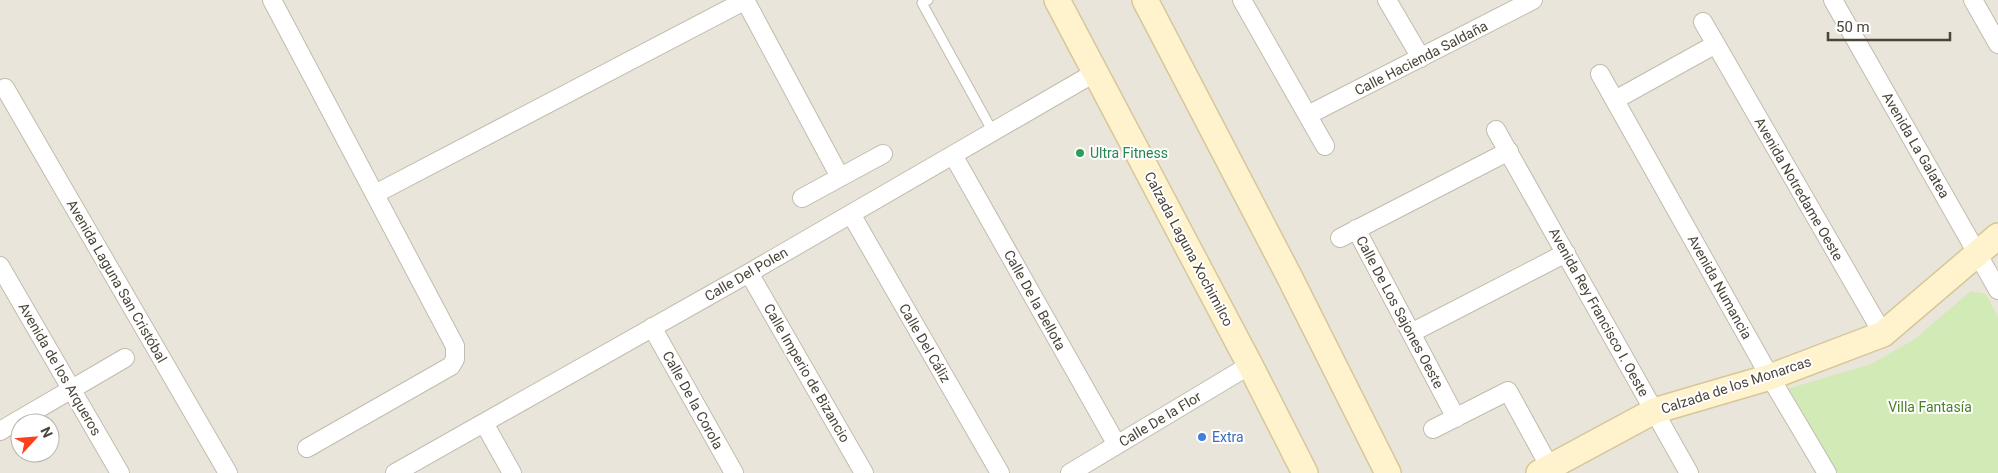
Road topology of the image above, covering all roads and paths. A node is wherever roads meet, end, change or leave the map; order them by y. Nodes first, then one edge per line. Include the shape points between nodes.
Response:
1 (272, 0) edge
2 (745, 0) edge
3 (928, 0) edge
4 (1057, 0) edge
5 (1145, 0) edge
6 (1242, 0) edge
7 (1387, 0) edge
8 (1533, 0) edge
9 (1833, 0) edge
10 (1973, 0) edge
11 (1703, 22) dead end
12 (1716, 44) junction
13 (1998, 44) edge
14 (1421, 58) junction
15 (1096, 72) junction
16 (1600, 74) dead end
17 (5, 88) dead end
18 (1614, 100) junction
19 (1308, 115) junction
20 (1496, 130) dead end
21 (993, 132) junction
22 (1325, 146) dead end
23 (1509, 151) junction
24 (883, 154) dead end
25 (953, 155) junction
26 (840, 177) junction
27 (375, 194) junction
28 (802, 198) dead end
29 (851, 214) junction
30 (1356, 229) junction
31 (1998, 236) edge
32 (1340, 238) dead end
33 (1566, 253) junction
34 (1978, 255) junction
35 (0, 266) edge
36 (749, 273) junction
37 (1998, 290) edge
38 (652, 327) junction
39 (1411, 333) junction
40 (1883, 334) junction
41 (125, 358) dead end
42 (1250, 365) junction
43 (1770, 377) junction
44 (71, 389) junction
45 (1654, 411) junction
46 (1456, 418) junction
47 (484, 424) junction
48 (1433, 429) dead end
49 (0, 431) edge
50 (1117, 445) junction
51 (308, 448) dead end
52 (1547, 471) edge
53 (120, 473) edge
54 (228, 473) edge
55 (396, 473) edge
56 (512, 473) edge
57 (734, 473) edge
58 (864, 473) edge
59 (1000, 473) edge
60 (1070, 473) edge
61 (1305, 473) edge
62 (1388, 473) edge
63 (1689, 473) edge
64 (1827, 473) edge

1 - 27 street
2 - 26 street
2 - 27 street
3 - 21 lane via 922,3
4 - 15 main road, Calzada Laguna Xochimilco
5 - 62 main road
6 - 19 street
7 - 14 street
8 - 14 street, Calle Hacienda Saldaña
9 - 34 street, Avenida La Galatea
10 - 13 street
11 - 12 street, Avenida Notredame Oeste
12 - 18 street
12 - 40 street, Avenida Notredame Oeste
14 - 19 street, Calle Hacienda Saldaña
15 - 21 street, Calle Del Polen
15 - 42 main road, Calzada Laguna Xochimilco
16 - 18 street, Avenida Numancia
17 - 54 street, Avenida Laguna San Cristóbal
18 - 43 street, Avenida Numancia
19 - 22 street
20 - 23 street, Avenida Rey Francisco I. Oeste
21 - 25 street, Calle Del Polen
23 - 30 street, Calle De Los Sajones Oeste
23 - 33 street, Avenida Rey Francisco I. Oeste
24 - 26 street
25 - 29 street, Calle Del Polen
25 - 50 street, Calle De la Bellota
26 - 28 street
27 - 51 street via 455,346 455,359 451,366
29 - 36 street, Calle Del Polen
29 - 59 street, Calle Del Cáliz
30 - 32 street
30 - 39 street, Calle De Los Sajones Oeste
31 - 34 main road, Calzada de los Monarcas
33 - 39 street
33 - 45 street, Avenida Rey Francisco I. Oeste
34 - 37 street, Avenida La Galatea
34 - 40 main road, Calzada de los Monarcas
35 - 44 street, Avenida de los Arqueros
36 - 38 street, Calle Del Polen
36 - 58 street, Calle Imperio de Bizancio
38 - 47 street, Calle Del Polen
38 - 57 street, Calle De la Corola
39 - 46 street, Calle De Los Sajones Oeste
40 - 43 main road, Calzada de los Monarcas
41 - 44 street
42 - 50 street, Calle De la Flor
42 - 61 main road, Calzada Laguna Xochimilco
43 - 45 main road, Calzada de los Monarcas
43 - 64 street, Avenida Numancia
44 - 49 street
44 - 53 street, Avenida de los Arqueros
45 - 52 main road, Calzada de los Monarcas
45 - 63 street, Avenida Rey Francisco I. Oeste
46 - 48 street
46 - 52 street via 1508,391
47 - 55 street, Calle Del Polen
47 - 56 street
50 - 60 street, Calle De la Flor

